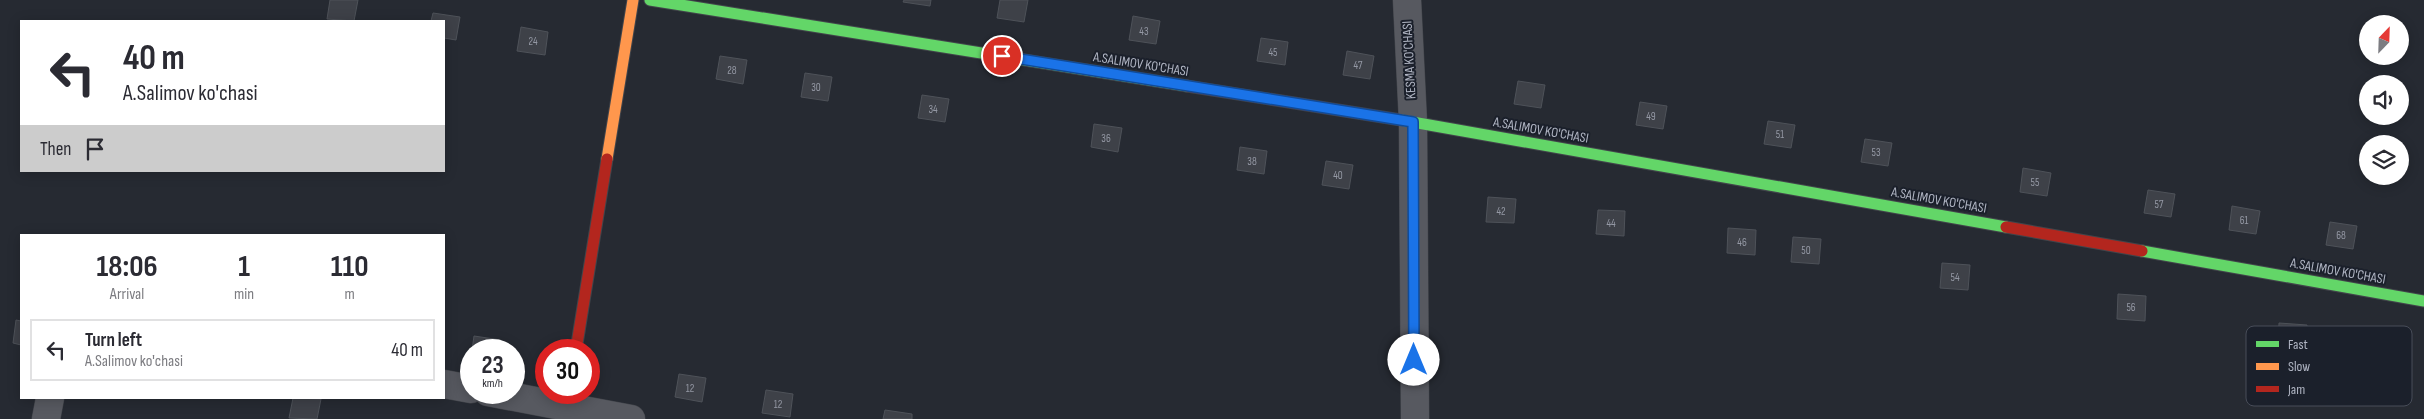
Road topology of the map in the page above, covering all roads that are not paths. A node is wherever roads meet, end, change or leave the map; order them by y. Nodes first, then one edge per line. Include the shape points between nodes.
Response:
1 (633, 0) edge
2 (650, 0) edge
3 (1407, 0) edge
4 (1413, 122) junction
5 (2424, 301) edge
6 (578, 339) edge
7 (445, 384) edge
8 (460, 387) edge
9 (50, 399) edge
10 (581, 404) edge
11 (46, 419) edge
12 (631, 419) edge
13 (1415, 419) edge

1 - 6 street
2 - 4 street, A.SALIMOV KO'CHASI
3 - 4 street, KESMA KO'CHASI
4 - 5 street, A.SALIMOV KO'CHASI
4 - 13 street, KESMA KO'CHASI
7 - 8 street
9 - 11 street
10 - 12 street

